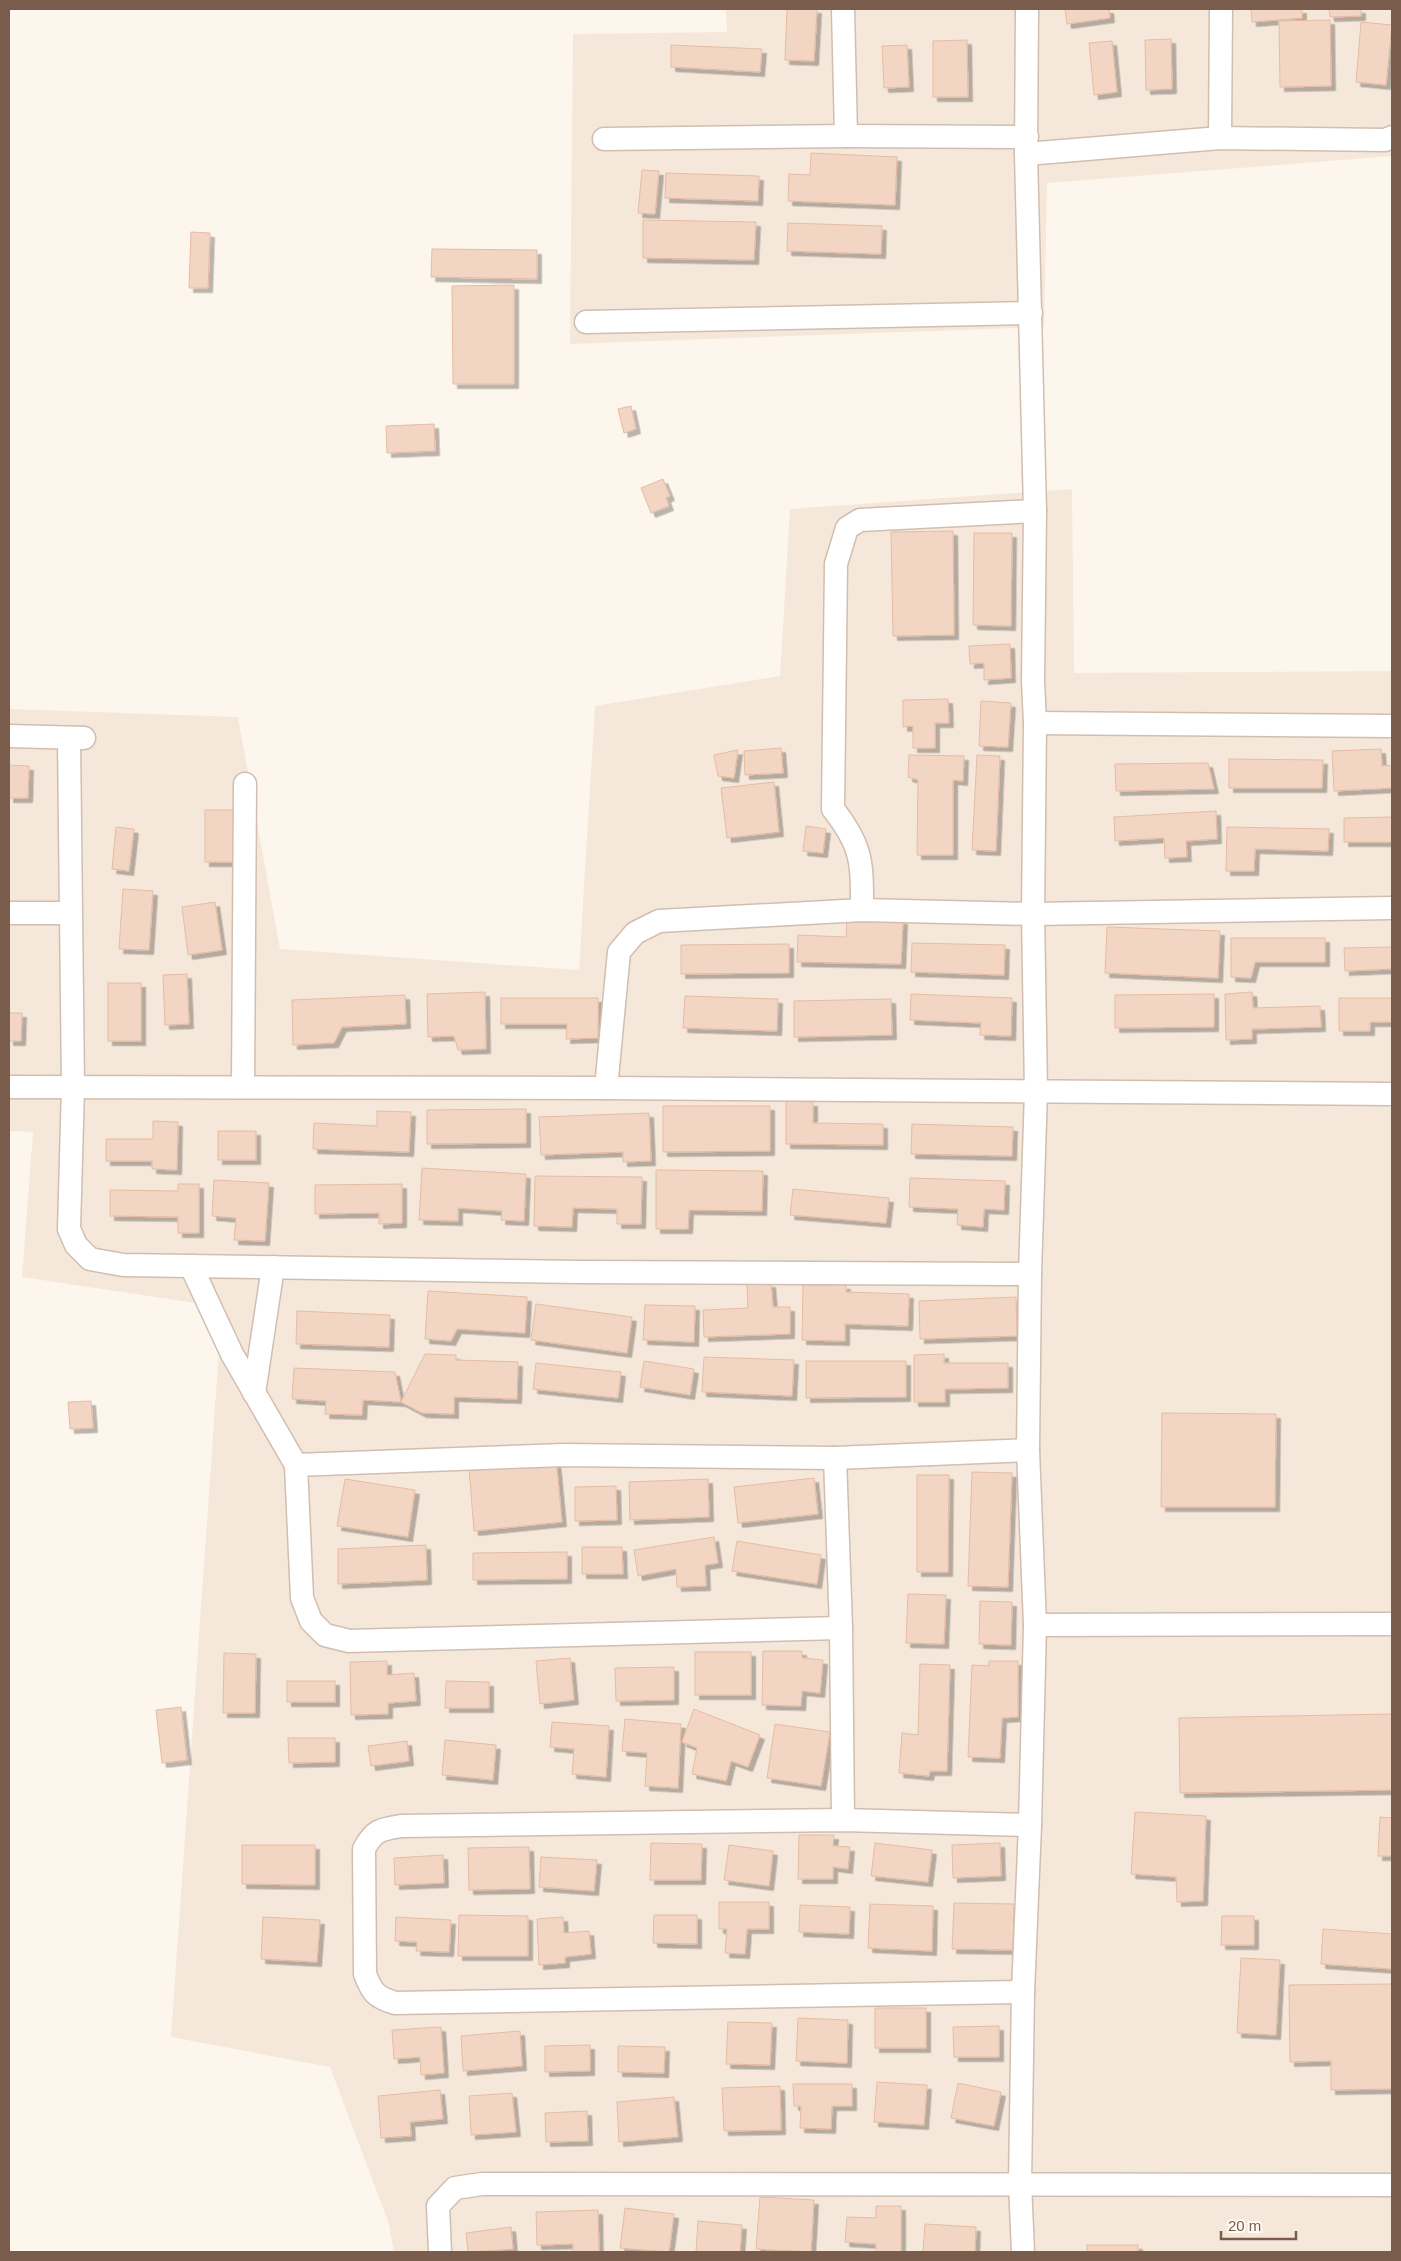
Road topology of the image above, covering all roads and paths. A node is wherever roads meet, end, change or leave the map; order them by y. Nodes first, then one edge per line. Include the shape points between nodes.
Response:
1 (844, 9) edge
2 (1027, 9) edge
3 (1221, 9) edge
4 (846, 136) junction
5 (1392, 137) edge
6 (1220, 138) junction
7 (604, 139) dead end
8 (1026, 145) junction
9 (1031, 313) junction
10 (586, 322) dead end
11 (1035, 511) junction
12 (1035, 723) junction
13 (1392, 726) edge
14 (9, 736) edge
15 (245, 784) dead end
16 (1392, 908) edge
17 (862, 910) junction
18 (9, 913) edge
19 (70, 913) junction
20 (1034, 914) junction
21 (243, 1086) junction
22 (9, 1088) edge
23 (73, 1088) junction
24 (606, 1088) junction
25 (1036, 1090) junction
26 (1392, 1094) edge
27 (191, 1266) junction
28 (273, 1267) junction
29 (1030, 1274) junction
30 (254, 1393) junction
31 (1028, 1450) junction
32 (835, 1458) junction
33 (296, 1465) junction
34 (1035, 1624) junction
35 (1392, 1624) edge
36 (841, 1628) junction
37 (842, 1820) junction
38 (1030, 1825) junction
39 (1022, 1992) junction
40 (1020, 2183) junction
41 (1392, 2185) edge
42 (440, 2252) edge
43 (1022, 2252) edge

1 - 4 street
2 - 8 street
3 - 6 street
4 - 7 street
4 - 8 street
5 - 6 street via 1385,140
6 - 8 street
8 - 9 street
9 - 10 street
9 - 11 street
11 - 12 street via 1032,682
11 - 17 street via 860,520 847,528 836,564 833,809 850,830 858,850 862,872
12 - 13 street
12 - 20 street
14 - 19 street via 77,738
15 - 21 street
16 - 20 street
17 - 20 street
17 - 24 street via 660,921 635,933 619,952
18 - 19 street
19 - 23 street
20 - 25 street
21 - 23 street
21 - 24 street
22 - 23 street
23 - 27 street via 69,1229 76,1245 90,1259 108,1264
24 - 25 street
25 - 26 street
25 - 29 street
27 - 28 street
27 - 30 street
28 - 29 street
28 - 30 street
29 - 31 street
30 - 33 street
31 - 32 street
31 - 34 street
32 - 33 street via 564,1455
32 - 36 street
33 - 36 street via 302,1598 311,1621 325,1635 349,1641
34 - 35 street
34 - 38 street
36 - 37 street
37 - 38 street
37 - 39 street via 383,1828 371,1836 364,1849 365,1974 372,1992 395,2003
38 - 39 street
39 - 40 street
40 - 41 street
40 - 42 street via 482,2184 454,2188 438,2206
40 - 43 street

